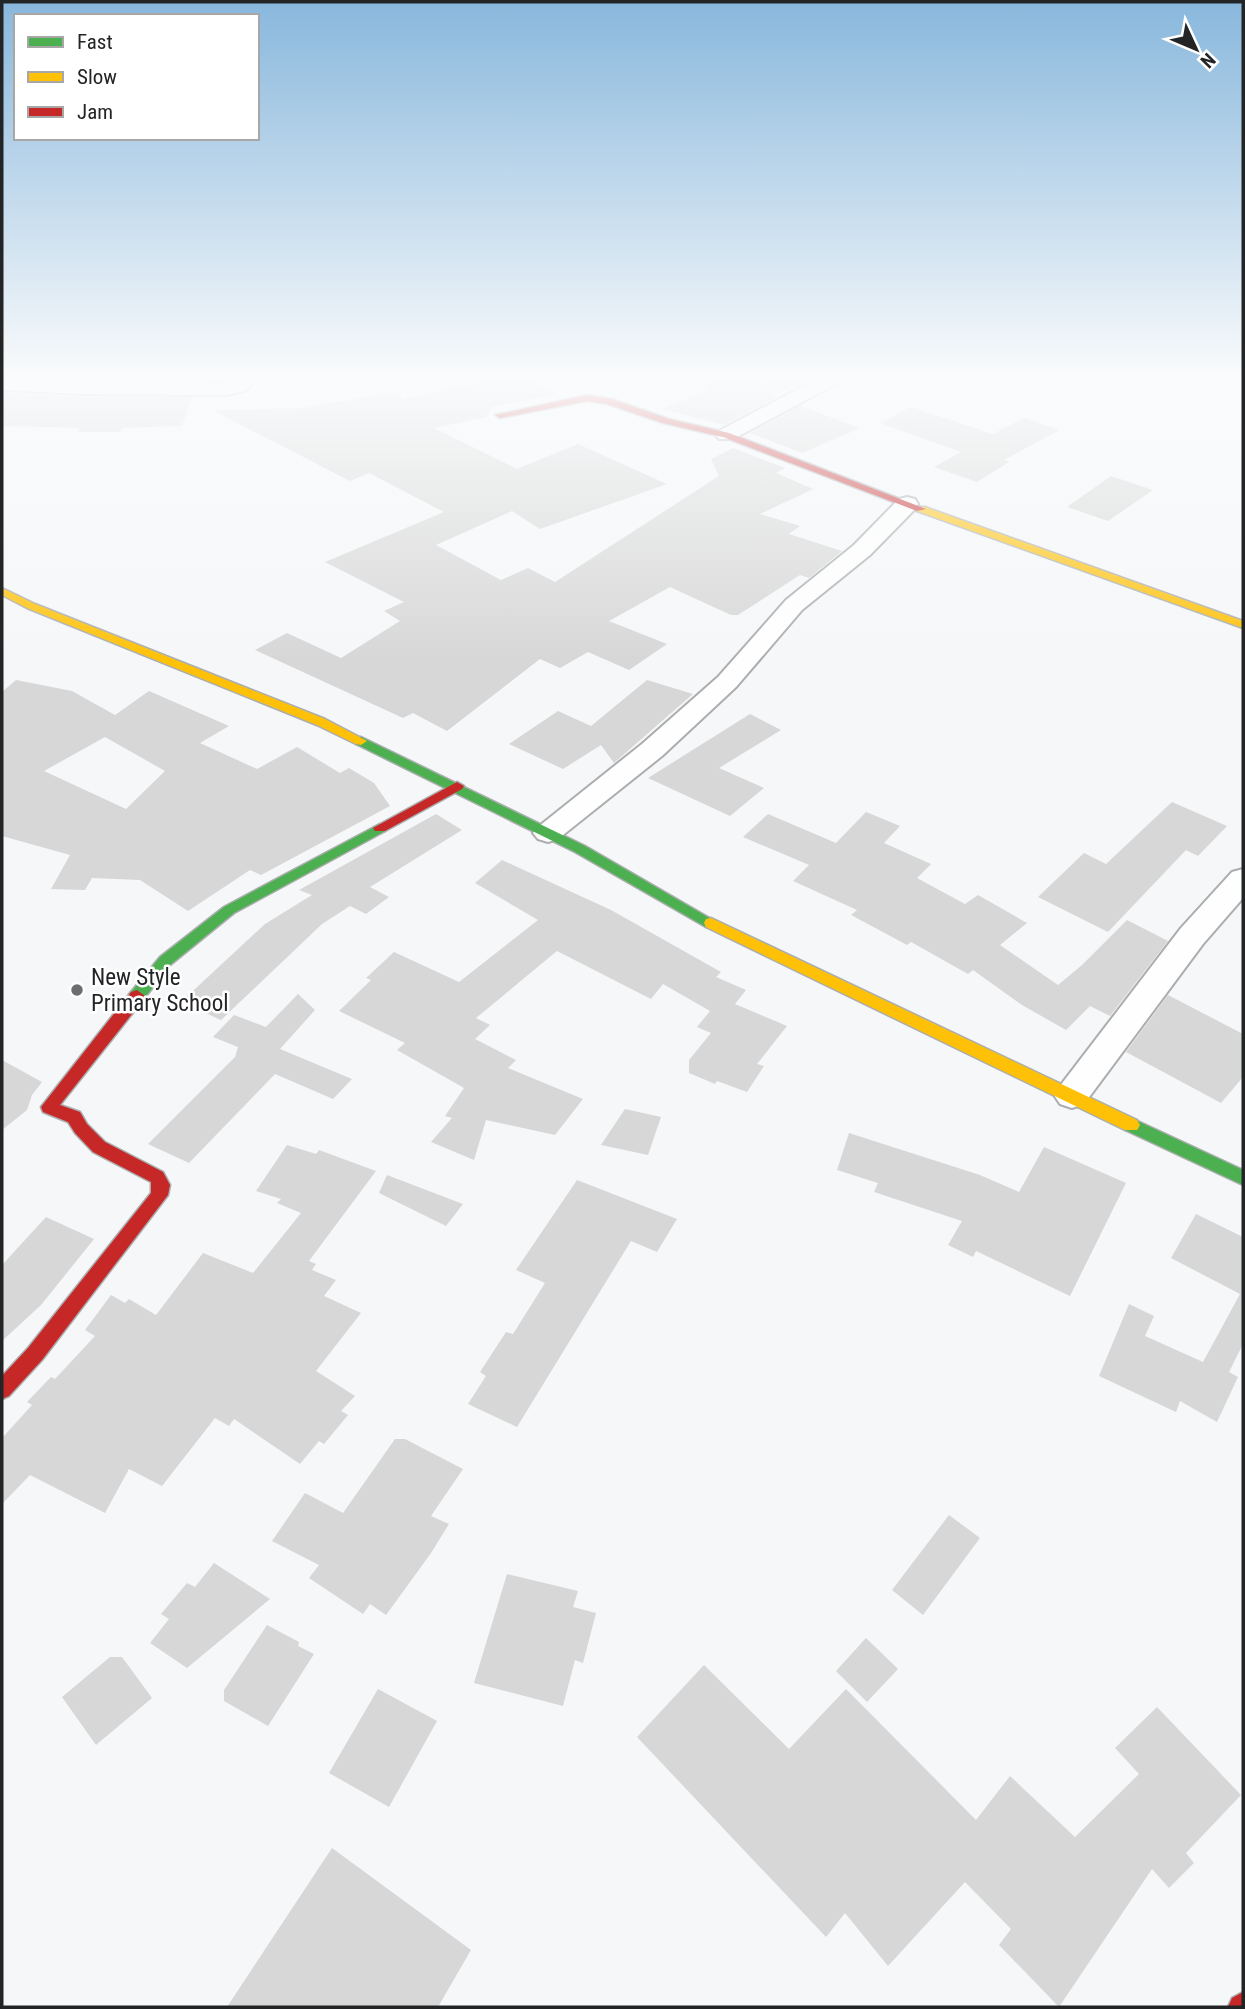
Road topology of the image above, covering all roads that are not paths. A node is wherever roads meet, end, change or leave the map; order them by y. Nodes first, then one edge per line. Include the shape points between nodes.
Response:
1 (828, 474) edge
2 (907, 504) junction
3 (2, 591) edge
4 (1243, 625) edge
5 (457, 786) junction
6 (548, 833) junction
7 (1243, 879) edge
8 (1072, 1096) junction
9 (1243, 1178) edge
10 (2, 1390) edge

1 - 2 street
2 - 4 street
2 - 6 street via 862,550 794,605 727,681 652,750
3 - 5 street via 321,722
5 - 6 street
5 - 10 street via 229,910 192,937 165,961 49,1107 74,1117 78,1131 157,1177 161,1185 159,1195
6 - 8 street via 720,929
7 - 8 street via 1192,936
8 - 9 street

